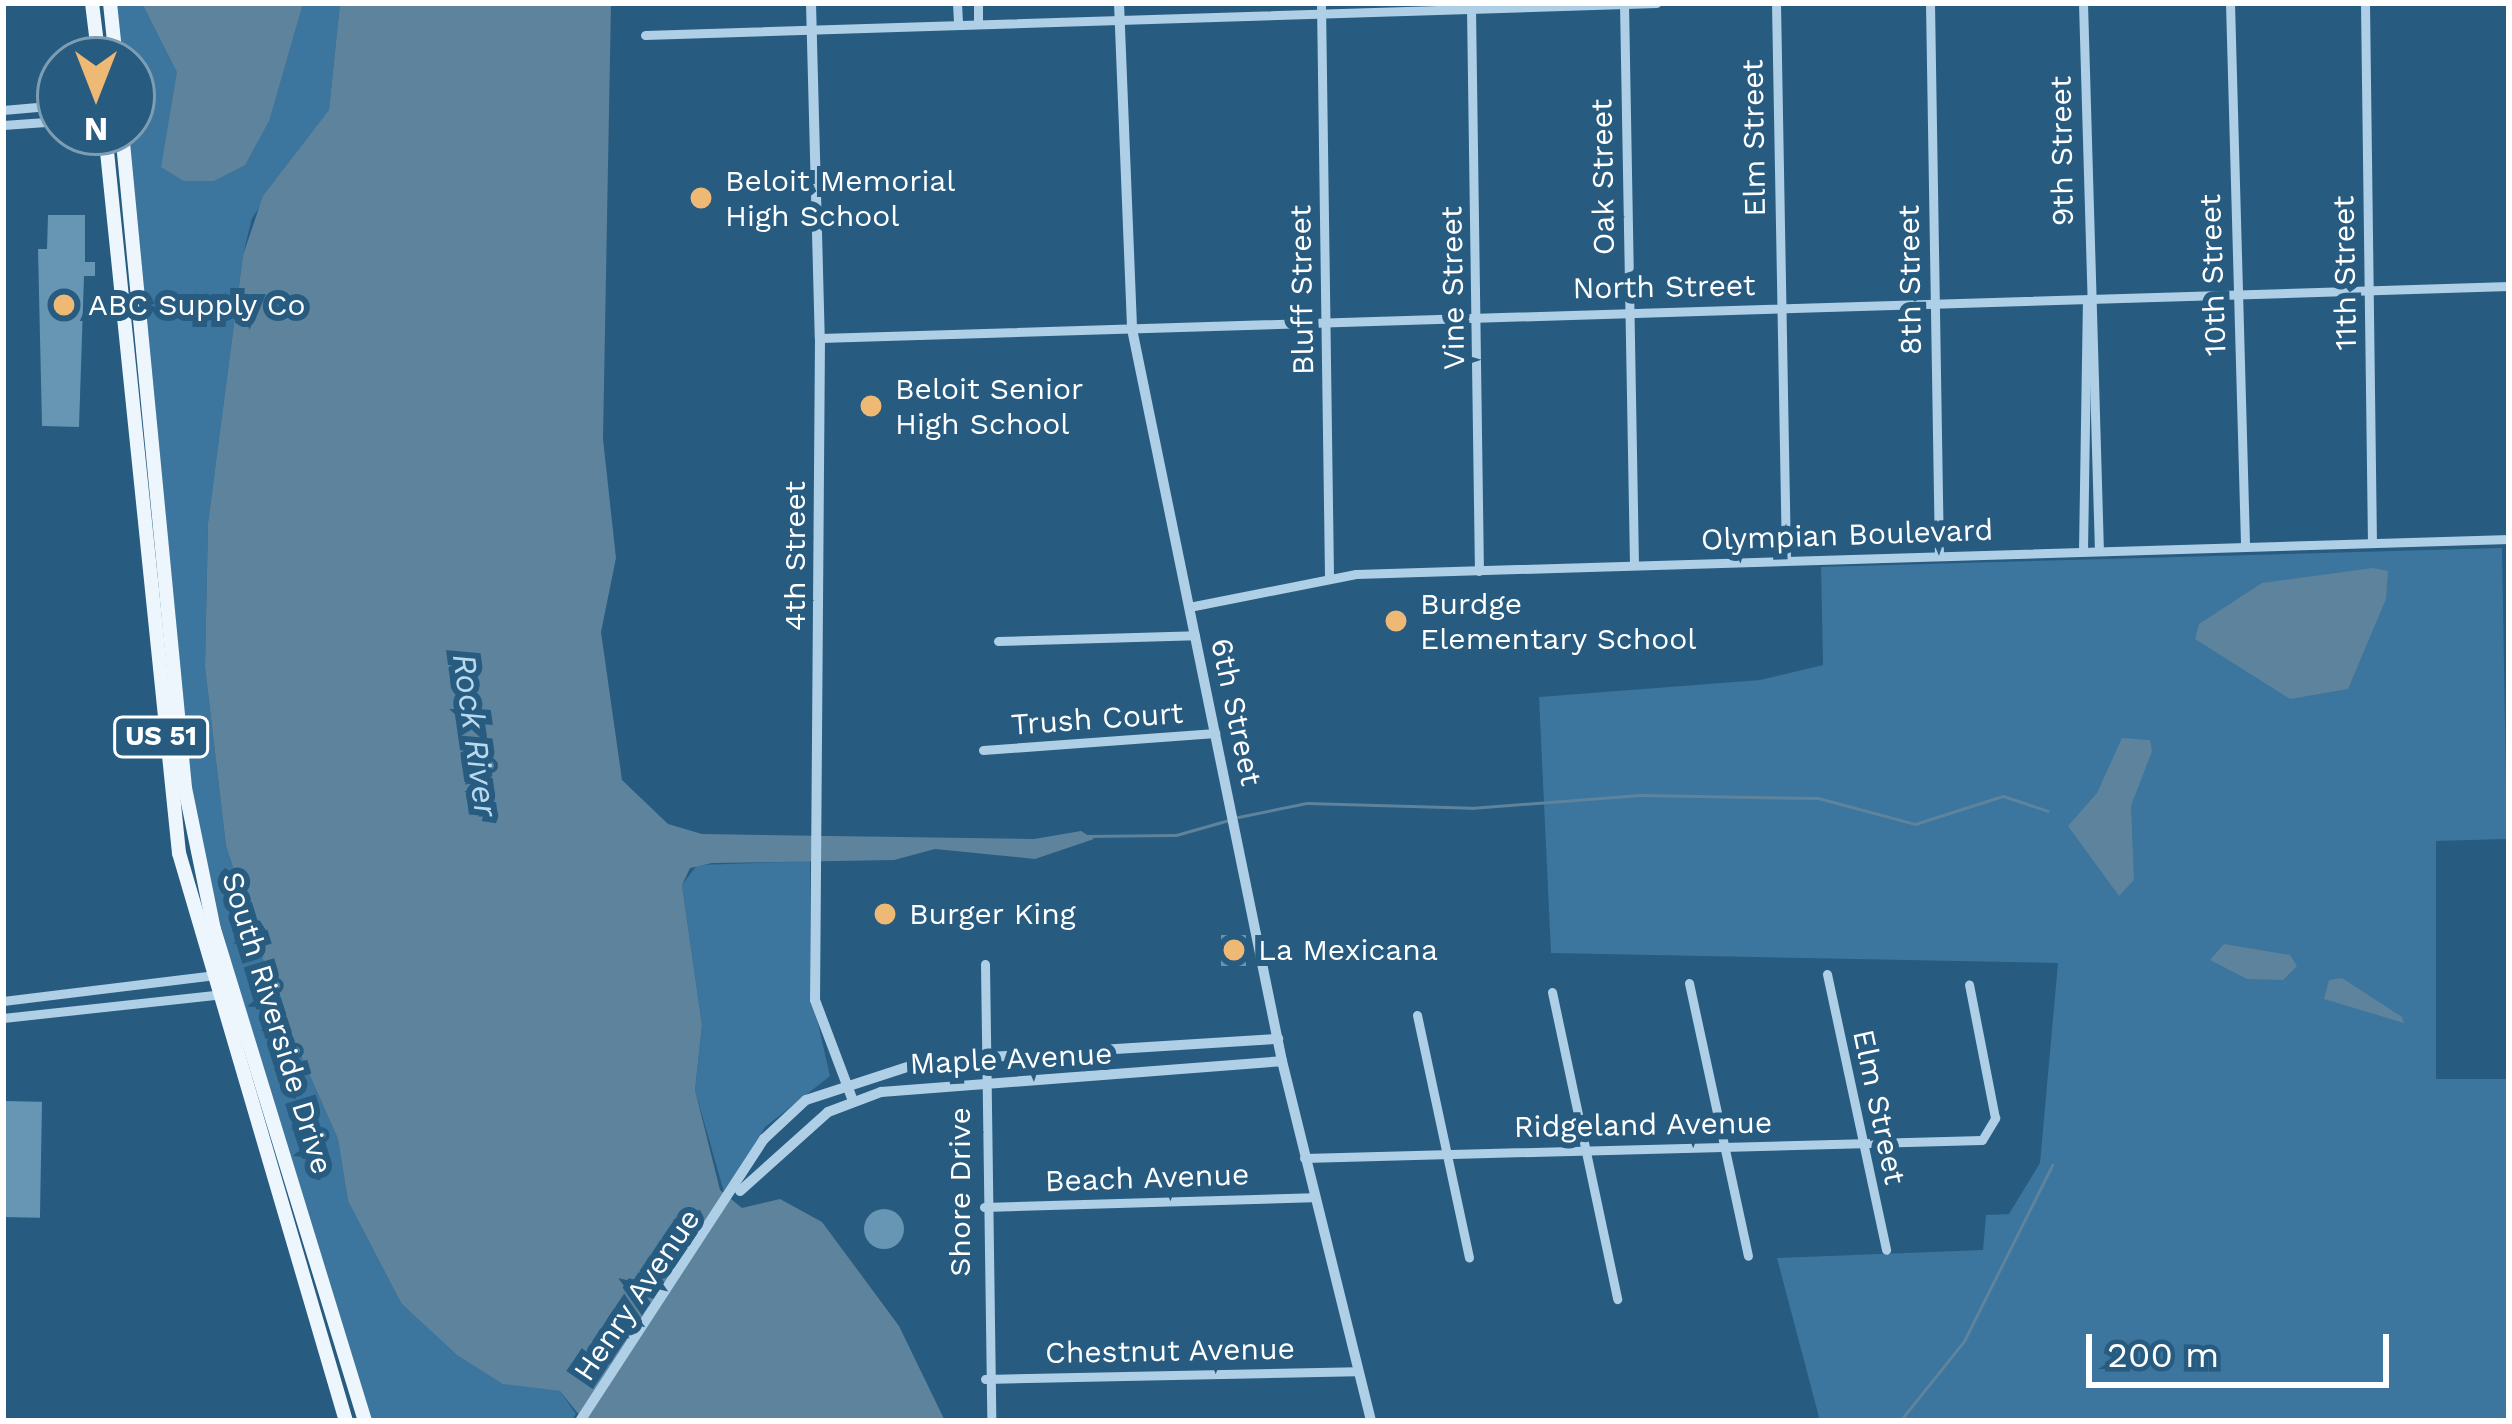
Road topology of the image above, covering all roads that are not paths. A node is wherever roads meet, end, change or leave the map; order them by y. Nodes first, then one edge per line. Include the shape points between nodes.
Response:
1 (92, 3) edge
2 (110, 3) edge
3 (811, 3) edge
4 (958, 3) edge
5 (978, 3) edge
6 (1119, 3) edge
7 (1624, 3) edge
8 (1656, 3) edge
9 (1776, 3) edge
10 (1930, 3) edge
11 (2083, 3) edge
12 (2230, 3) edge
13 (2366, 3) edge
14 (1471, 6) edge
15 (1321, 9) edge
16 (1120, 18) junction
17 (978, 24) junction
18 (958, 25) junction
19 (812, 30) junction
20 (645, 35) dead end
21 (95, 36) edge
22 (113, 36) edge
23 (36, 107) edge
24 (3, 110) edge
25 (36, 123) edge
26 (3, 125) edge
27 (107, 156) edge
28 (124, 156) edge
29 (2509, 286) edge
30 (2369, 288) junction
31 (2237, 294) junction
32 (2088, 298) junction
33 (1934, 302) junction
34 (1780, 309) junction
35 (1630, 312) junction
36 (1478, 317) junction
37 (1327, 322) junction
38 (1132, 329) junction
39 (820, 338) junction
40 (2509, 539) edge
41 (2372, 542) junction
42 (2245, 545) junction
43 (2084, 551) junction
44 (2099, 551) junction
45 (1939, 556) junction
46 (1786, 560) junction
47 (1634, 566) junction
48 (1479, 572) junction
49 (1329, 576) junction
50 (1189, 607) junction
51 (1196, 634) junction
52 (998, 641) dead end
53 (1215, 733) junction
54 (983, 750) dead end
55 (985, 964) dead end
56 (219, 974) junction
57 (1827, 974) dead end
58 (1690, 983) dead end
59 (1969, 984) dead end
60 (233, 992) junction
61 (1552, 992) dead end
62 (217, 995) junction
63 (3, 1001) edge
64 (1418, 1015) dead end
65 (3, 1018) edge
66 (1278, 1040) junction
67 (983, 1059) junction
68 (1282, 1061) junction
69 (984, 1081) junction
70 (845, 1082) junction
71 (854, 1101) junction
72 (1862, 1143) junction
73 (1724, 1146) junction
74 (1584, 1150) junction
75 (1447, 1153) junction
76 (1304, 1158) junction
77 (734, 1197) junction
78 (1312, 1197) junction
79 (984, 1207) junction
80 (1886, 1250) dead end
81 (1748, 1256) dead end
82 (1469, 1257) dead end
83 (1617, 1299) dead end
84 (1356, 1371) junction
85 (985, 1378) junction
86 (346, 1421) edge
87 (365, 1421) edge
88 (580, 1421) edge
89 (991, 1421) edge
90 (1371, 1421) edge

1 - 21 main road
2 - 22 main road
3 - 19 street, 4th Street
4 - 18 street
5 - 17 street
6 - 16 street, 6th Street
7 - 8 street
7 - 14 street
7 - 35 street, Oak Street
9 - 34 street, Elm Street
10 - 33 street, 8th Street
11 - 32 street, 9th Street
12 - 31 street, 10th Street
13 - 30 street, 11th Street
14 - 15 street
14 - 36 street, Vine Street
15 - 16 street
15 - 37 street, Bluff Street
16 - 17 street
16 - 38 street, 6th Street
17 - 18 street
18 - 19 street
19 - 20 street
19 - 39 street, 4th Street
23 - 24 street
25 - 26 street
27 - 56 main road, South Riverside Drive / US 51 via 164,762
28 - 56 main road, South Riverside Drive / US 51 via 178,741
29 - 30 street, North Street
30 - 31 street, North Street
30 - 41 street, 11th Street
31 - 32 street, North Street
31 - 42 street, 10th Street
32 - 33 street, North Street
32 - 43 street, 9th Street
32 - 44 street, 9th Street
33 - 34 street, North Street
33 - 45 street, 8th Street
34 - 35 street, North Street
34 - 46 street, Elm Street
35 - 36 street, North Street
35 - 47 street, Oak Street
36 - 37 street, North Street
36 - 48 street, Vine Street
37 - 38 street, North Street
37 - 49 street, Bluff Street
38 - 39 street, North Street
38 - 50 street, 6th Street
39 - 70 street, 4th Street via 815,1000
40 - 41 street, Olympian Boulevard
41 - 42 street, Olympian Boulevard
42 - 44 street, Olympian Boulevard
43 - 44 street, Olympian Boulevard
43 - 45 street, Olympian Boulevard
45 - 46 street, Olympian Boulevard
46 - 47 street, Olympian Boulevard
47 - 48 street, Olympian Boulevard
48 - 49 street, Olympian Boulevard
49 - 50 street, Olympian Boulevard
50 - 51 street, 6th Street
51 - 52 street
51 - 53 street, 6th Street
53 - 54 street, Trush Court
53 - 66 street, 6th Street
55 - 67 street, Shore Drive
56 - 60 main road, South Riverside Drive / US 51
56 - 62 main road, South Riverside Drive / US 51
56 - 63 street
57 - 72 street, Elm Street
58 - 73 street
59 - 72 street, Ridgeland Avenue via 1996,1118 1982,1140
60 - 62 street
60 - 87 main road, South Riverside Drive / US 51
61 - 74 street
62 - 65 street
62 - 86 main road, South Riverside Drive / US 51 via 308,1271
64 - 75 street
66 - 67 street, Maple Avenue
66 - 68 street, 6th Street
67 - 69 street, Shore Drive
67 - 70 street, Maple Avenue via 912,1062
68 - 69 street, Maple Avenue
68 - 76 street, 6th Street
69 - 71 street, Maple Avenue
69 - 79 street, Shore Drive
70 - 71 street, 4th Street
70 - 77 street, Maple Avenue via 806,1100 764,1139
71 - 77 street, Maple Avenue via 795,1136
72 - 73 street, Ridgeland Avenue
72 - 80 street, Elm Street
73 - 74 street, Ridgeland Avenue
73 - 81 street
74 - 75 street, Ridgeland Avenue
74 - 83 street
75 - 76 street, Ridgeland Avenue
75 - 82 street
76 - 78 street, 6th Street
77 - 88 street, Henry Avenue
78 - 79 street, Beach Avenue
78 - 84 street, 6th Street
79 - 85 street, Shore Drive
84 - 85 street, Chestnut Avenue
84 - 90 street, 6th Street
85 - 89 street, Shore Drive

